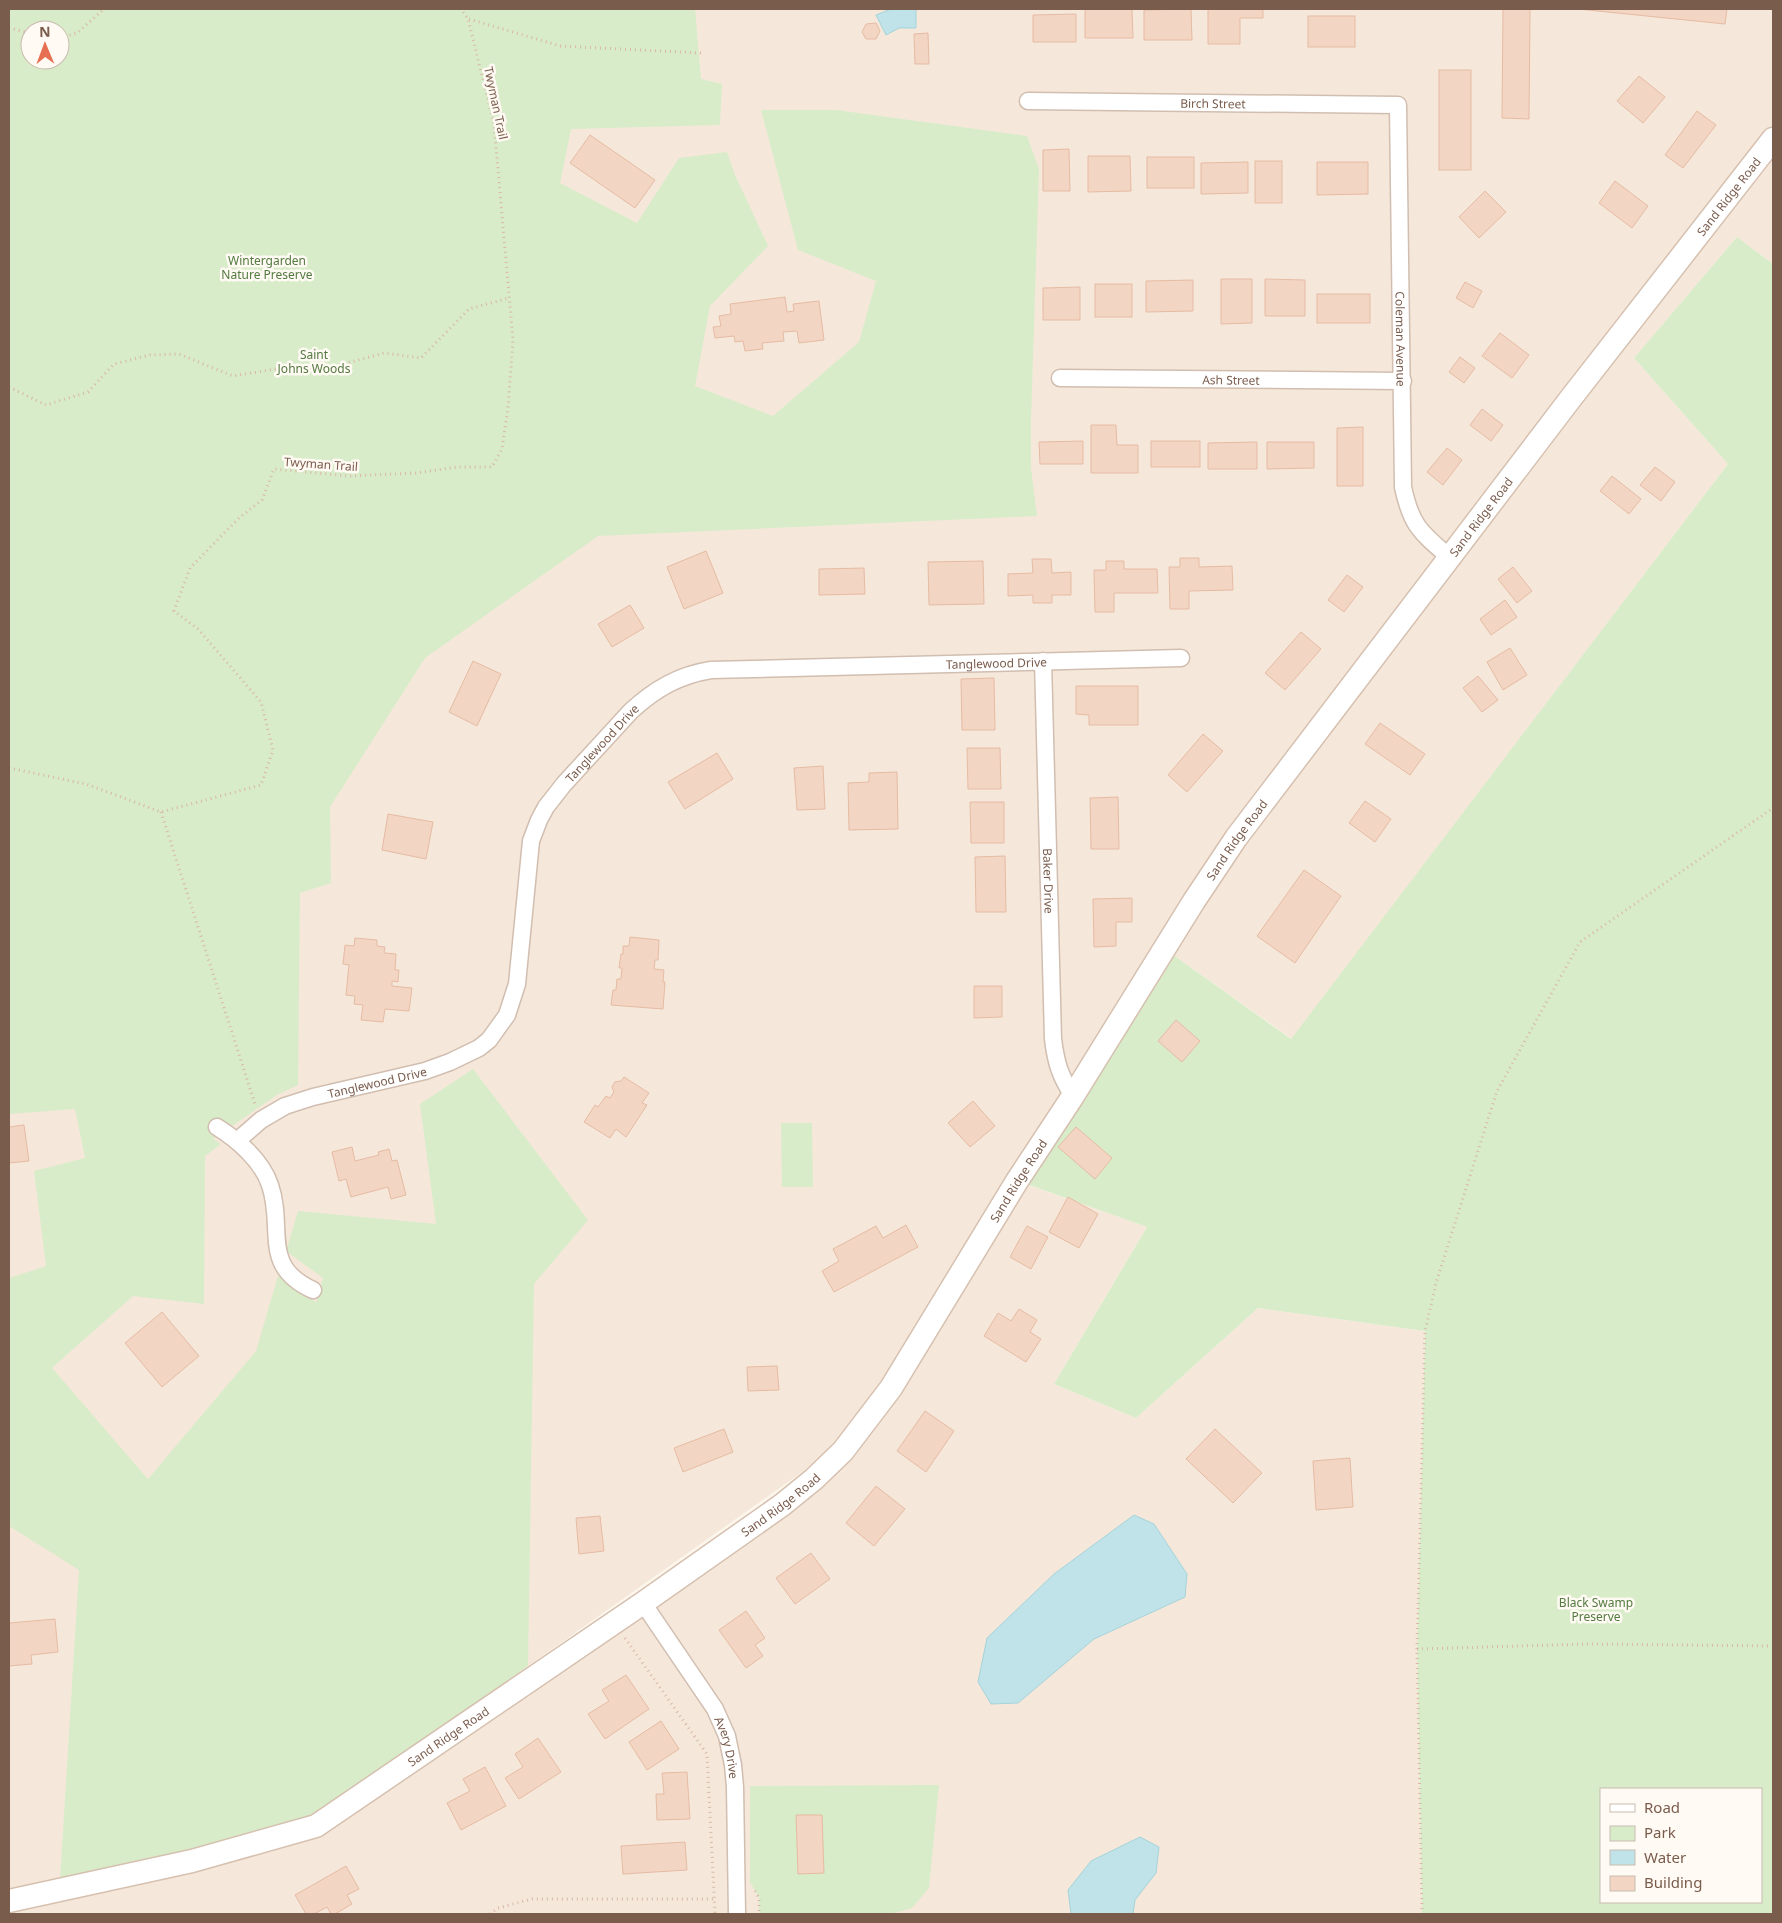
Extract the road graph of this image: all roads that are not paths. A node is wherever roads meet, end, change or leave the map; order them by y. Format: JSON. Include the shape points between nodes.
{"nodes":[{"id":1,"x":1028,"y":101,"type":"dead end"},
{"id":2,"x":1398,"y":105,"type":"joint"},
{"id":3,"x":1773,"y":139,"type":"edge"},
{"id":4,"x":1060,"y":378,"type":"dead end"},
{"id":5,"x":1403,"y":381,"type":"junction"},
{"id":6,"x":1449,"y":557,"type":"junction"},
{"id":7,"x":1181,"y":658,"type":"dead end"},
{"id":8,"x":1043,"y":661,"type":"junction"},
{"id":9,"x":1073,"y":1096,"type":"junction"},
{"id":10,"x":217,"y":1127,"type":"dead end"},
{"id":11,"x":237,"y":1141,"type":"junction"},
{"id":12,"x":313,"y":1290,"type":"dead end"},
{"id":13,"x":643,"y":1603,"type":"junction"},
{"id":14,"x":9,"y":1901,"type":"edge"},
{"id":15,"x":737,"y":1906,"type":"edge"}],
"edges":[{"from":1,"to":2,"type":"street","name":"Birch Street"},
{"from":2,"to":5,"type":"street","name":"Coleman Avenue"},
{"from":3,"to":6,"type":"street","name":"Sand Ridge Road"},
{"from":4,"to":5,"type":"street","name":"Ash Street"},
{"from":5,"to":6,"type":"street","name":"Coleman Avenue","via":[[1403,487],[1408,508],[1424,536]]},
{"from":6,"to":9,"type":"street","name":"Sand Ridge Road","via":[[1236,838]]},
{"from":7,"to":8,"type":"street","name":"Tanglewood Drive"},
{"from":8,"to":9,"type":"street","name":"Baker Drive","via":[[1053,1038],[1056,1063]]},
{"from":8,"to":11,"type":"street","name":"Tanglewood Drive","via":[[711,670],[696,672],[654,691],[631,711],[564,784],[539,820],[532,841],[517,984],[506,1015],[489,1040],[479,1048],[426,1070],[286,1106],[260,1120]]},
{"from":9,"to":13,"type":"street","name":"Sand Ridge Road","via":[[891,1388],[843,1451],[782,1505]]},
{"from":10,"to":11,"type":"street"},
{"from":11,"to":12,"type":"street","via":[[266,1174],[276,1216],[277,1250],[283,1267],[292,1278]]},
{"from":13,"to":14,"type":"street","name":"Sand Ridge Road","via":[[316,1826],[192,1861]]},
{"from":13,"to":15,"type":"street","name":"Avery Drive","via":[[716,1709],[727,1736],[735,1786]]}]}
